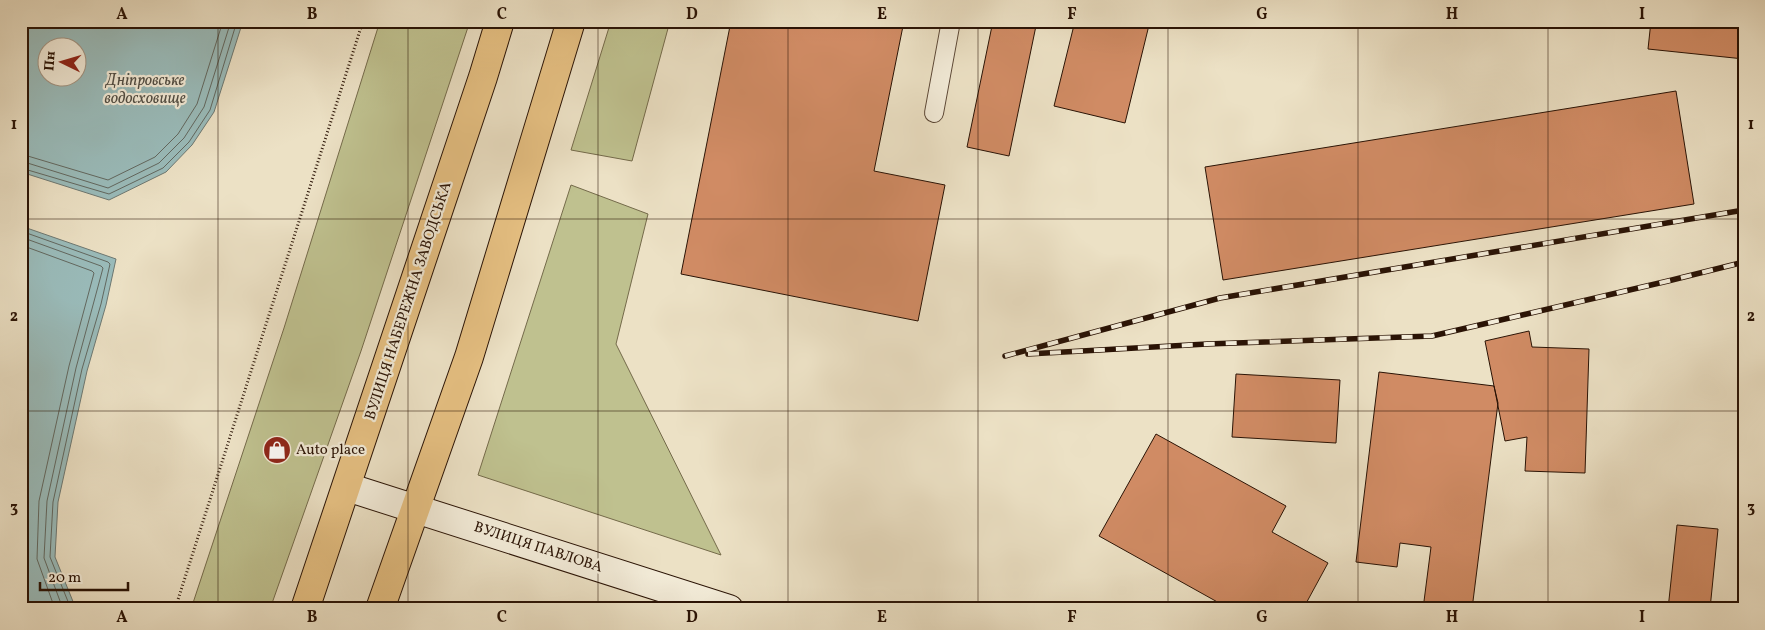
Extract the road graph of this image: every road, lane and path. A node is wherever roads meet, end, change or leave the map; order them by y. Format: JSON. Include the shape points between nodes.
{"nodes":[{"id":1,"x":363,"y":21,"type":"edge"},
{"id":2,"x":500,"y":21,"type":"edge"},
{"id":3,"x":571,"y":21,"type":"edge"},
{"id":4,"x":951,"y":21,"type":"edge"},
{"id":5,"x":934,"y":113,"type":"dead end"},
{"id":6,"x":347,"y":487,"type":"junction"},
{"id":7,"x":416,"y":510,"type":"junction"},
{"id":8,"x":175,"y":609,"type":"edge"},
{"id":9,"x":306,"y":609,"type":"edge"},
{"id":10,"x":380,"y":609,"type":"edge"},
{"id":11,"x":729,"y":609,"type":"edge"}],
"edges":[{"from":1,"to":8,"type":"path"},
{"from":2,"to":6,"type":"main road","name":"ВУЛИЦЯ НАБЕРЕЖНА ЗАВОДСЬКА"},
{"from":3,"to":7,"type":"main road","via":[[469,358]]},
{"from":4,"to":5,"type":"lane"},
{"from":6,"to":7,"type":"main road","name":"ВУЛИЦЯ ПАВЛОВА"},
{"from":6,"to":9,"type":"main road","name":"ВУЛИЦЯ НАБЕРЕЖНА ЗАВОДСЬКА"},
{"from":7,"to":10,"type":"main road"},
{"from":7,"to":11,"type":"main road","name":"ВУЛИЦЯ ПАВЛОВА"}]}
